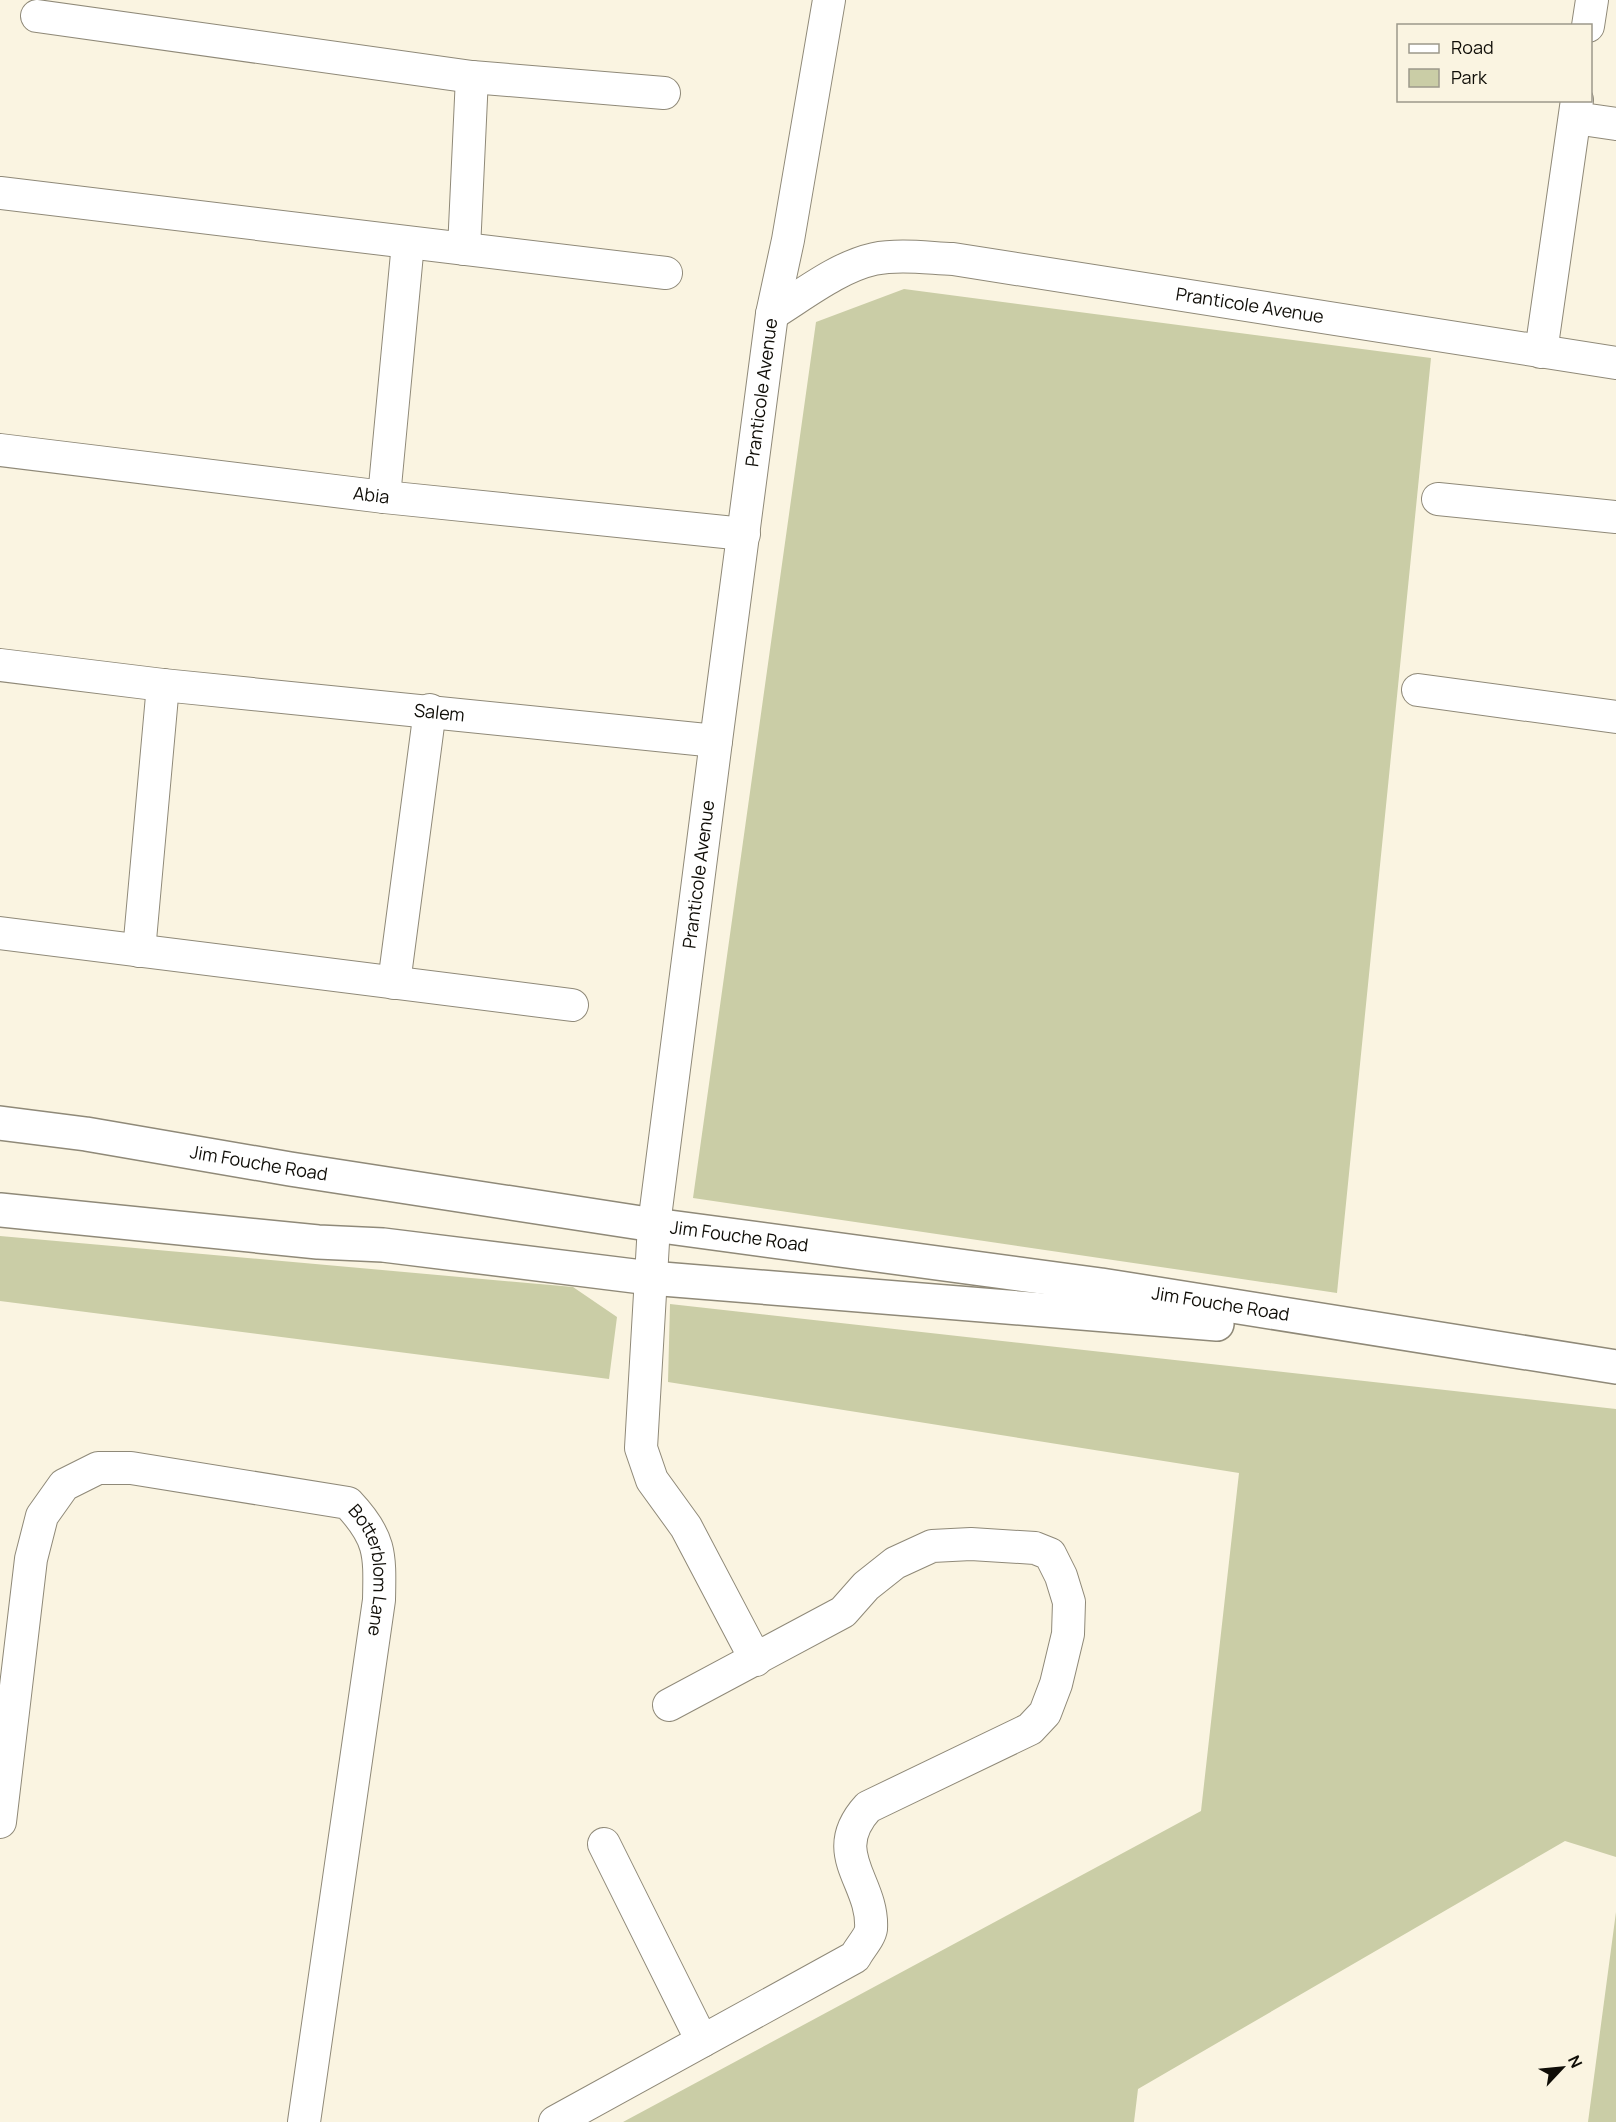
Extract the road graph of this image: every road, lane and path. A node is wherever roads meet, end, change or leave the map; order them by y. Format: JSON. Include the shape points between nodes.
{"nodes":[{"id":1,"x":829,"y":0,"type":"edge"},
{"id":2,"x":1592,"y":0,"type":"edge"},
{"id":3,"x":37,"y":16,"type":"dead end"},
{"id":4,"x":1588,"y":24,"type":"edge"},
{"id":5,"x":472,"y":77,"type":"junction"},
{"id":6,"x":664,"y":93,"type":"dead end"},
{"id":7,"x":1576,"y":109,"type":"edge"},
{"id":8,"x":1616,"y":124,"type":"edge"},
{"id":9,"x":0,"y":193,"type":"edge"},
{"id":10,"x":408,"y":243,"type":"junction"},
{"id":11,"x":464,"y":249,"type":"junction"},
{"id":12,"x":666,"y":273,"type":"dead end"},
{"id":13,"x":772,"y":314,"type":"junction"},
{"id":14,"x":1541,"y":352,"type":"junction"},
{"id":15,"x":1616,"y":363,"type":"edge"},
{"id":16,"x":0,"y":450,"type":"edge"},
{"id":17,"x":384,"y":497,"type":"junction"},
{"id":18,"x":1438,"y":499,"type":"dead end"},
{"id":19,"x":1616,"y":517,"type":"edge"},
{"id":20,"x":744,"y":534,"type":"junction"},
{"id":21,"x":0,"y":665,"type":"edge"},
{"id":22,"x":163,"y":685,"type":"junction"},
{"id":23,"x":1418,"y":690,"type":"dead end"},
{"id":24,"x":430,"y":710,"type":"junction"},
{"id":25,"x":1616,"y":717,"type":"edge"},
{"id":26,"x":716,"y":741,"type":"junction"},
{"id":27,"x":0,"y":933,"type":"edge"},
{"id":28,"x":139,"y":951,"type":"junction"},
{"id":29,"x":394,"y":983,"type":"junction"},
{"id":30,"x":572,"y":1005,"type":"dead end"},
{"id":31,"x":0,"y":1123,"type":"edge"},
{"id":32,"x":0,"y":1210,"type":"edge"},
{"id":33,"x":654,"y":1225,"type":"junction"},
{"id":34,"x":650,"y":1278,"type":"junction"},
{"id":35,"x":1481,"y":1347,"type":"junction"},
{"id":36,"x":1616,"y":1366,"type":"edge"},
{"id":37,"x":756,"y":1660,"type":"junction"},
{"id":38,"x":669,"y":1705,"type":"dead end"},
{"id":39,"x":1,"y":1814,"type":"edge"},
{"id":40,"x":604,"y":1844,"type":"dead end"},
{"id":41,"x":702,"y":2041,"type":"junction"},
{"id":42,"x":304,"y":2122,"type":"edge"},
{"id":43,"x":555,"y":2122,"type":"edge"}],
"edges":[{"from":1,"to":13,"type":"street"},
{"from":2,"to":4,"type":"street"},
{"from":3,"to":5,"type":"street"},
{"from":5,"to":6,"type":"street"},
{"from":5,"to":11,"type":"street"},
{"from":7,"to":8,"type":"street"},
{"from":7,"to":14,"type":"street"},
{"from":9,"to":10,"type":"street"},
{"from":10,"to":11,"type":"street"},
{"from":10,"to":17,"type":"street"},
{"from":11,"to":12,"type":"street"},
{"from":13,"to":14,"type":"street","name":"Pranticole Avenue","via":[[842,271],[873,260],[953,259]]},
{"from":13,"to":20,"type":"street","name":"Pranticole Avenue"},
{"from":14,"to":15,"type":"street","name":"Pranticole Avenue"},
{"from":16,"to":17,"type":"street","name":"Abia"},
{"from":17,"to":20,"type":"street","name":"Abia"},
{"from":18,"to":19,"type":"street"},
{"from":20,"to":26,"type":"street","name":"Pranticole Avenue"},
{"from":21,"to":22,"type":"street","name":"Salem"},
{"from":22,"to":24,"type":"street","name":"Salem"},
{"from":22,"to":28,"type":"street"},
{"from":23,"to":25,"type":"street"},
{"from":24,"to":26,"type":"street","name":"Salem"},
{"from":24,"to":29,"type":"street"},
{"from":26,"to":33,"type":"street","name":"Pranticole Avenue"},
{"from":27,"to":28,"type":"street"},
{"from":28,"to":29,"type":"street"},
{"from":29,"to":30,"type":"street"},
{"from":31,"to":33,"type":"street","name":"Jim Fouche Road"},
{"from":32,"to":34,"type":"street","name":"Jim Fouche Road","via":[[383,1245]]},
{"from":33,"to":34,"type":"street","name":"Pranticole Avenue"},
{"from":33,"to":35,"type":"street","name":"Jim Fouche Road","via":[[1101,1286]]},
{"from":34,"to":35,"type":"street","name":"Jim Fouche Road"},
{"from":34,"to":37,"type":"street","name":"Pranticole Avenue","via":[[641,1448],[645,1464],[686,1527]]},
{"from":35,"to":36,"type":"street","name":"Jim Fouche Road"},
{"from":37,"to":38,"type":"street"},
{"from":37,"to":41,"type":"street","via":[[843,1612],[866,1586],[895,1563],[932,1546],[1035,1548],[1050,1554],[1069,1602],[1068,1634],[1056,1684],[1045,1713],[1030,1729],[868,1807],[854,1823],[851,1845],[855,1871],[869,1905],[871,1931],[855,1957]]},
{"from":39,"to":42,"type":"street","name":"Botterblom Lane","via":[[31,1559],[42,1516],[64,1485],[98,1468],[131,1468],[348,1503],[368,1524],[380,1557],[379,1600]]},
{"from":40,"to":41,"type":"street"},
{"from":41,"to":43,"type":"street"}]}
